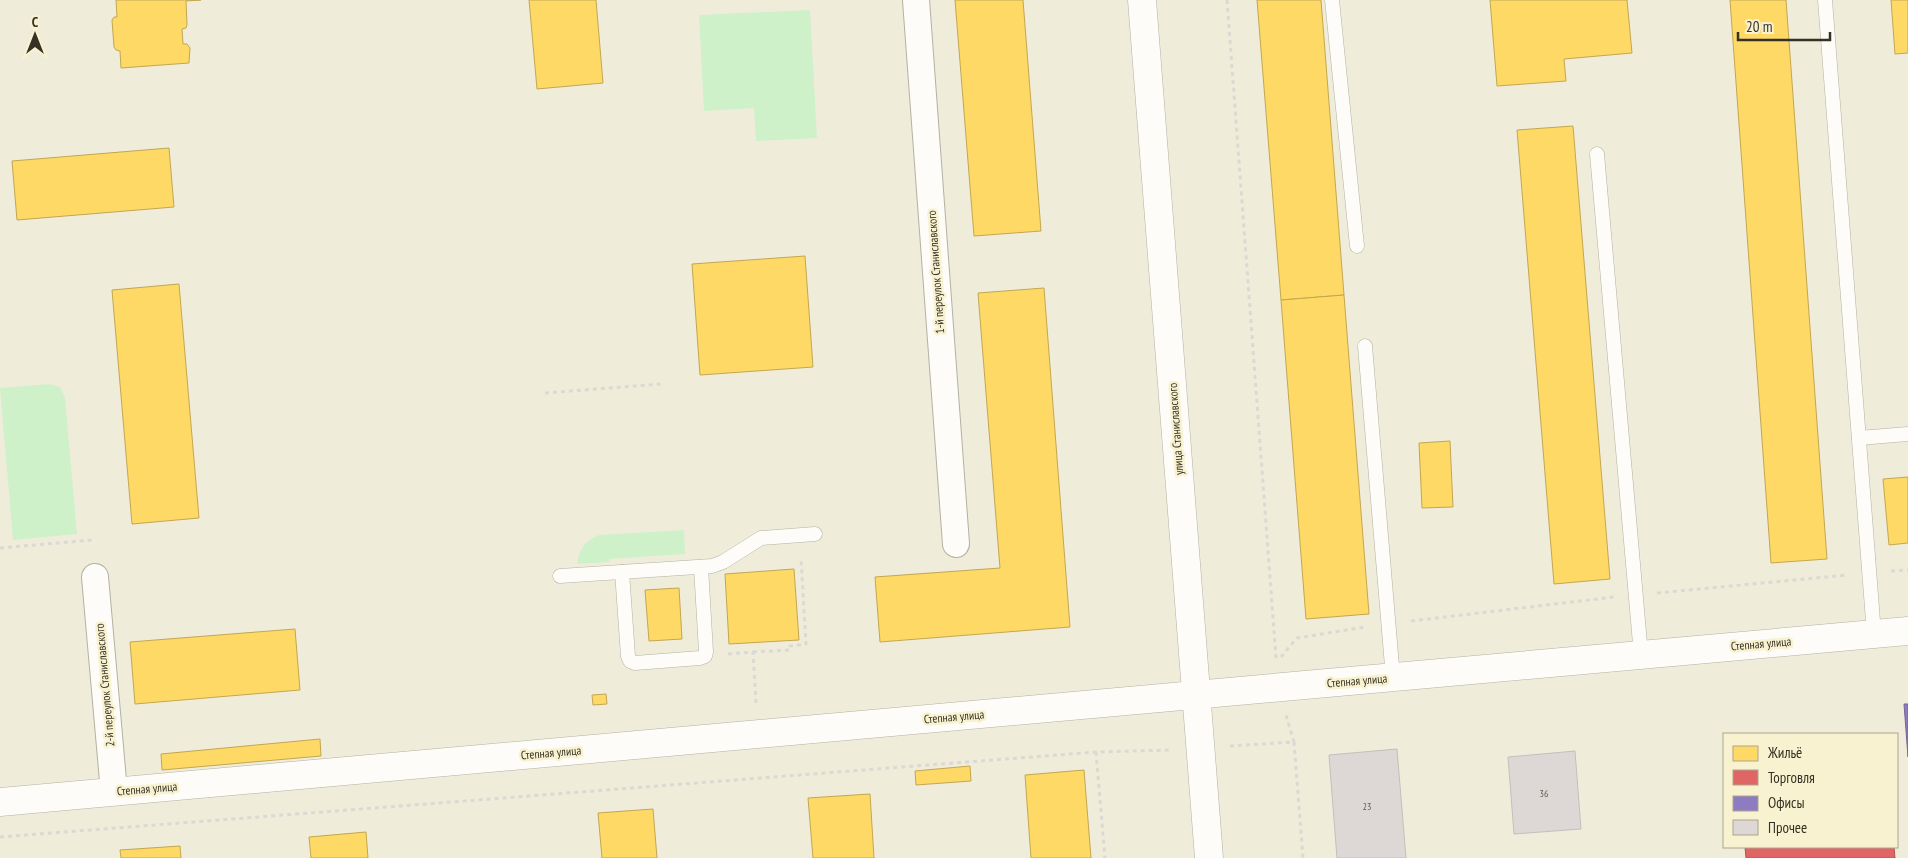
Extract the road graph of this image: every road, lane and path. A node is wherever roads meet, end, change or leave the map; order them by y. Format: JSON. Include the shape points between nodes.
{"nodes":[{"id":1,"x":916,"y":0,"type":"edge"},
{"id":2,"x":1142,"y":0,"type":"edge"},
{"id":3,"x":1227,"y":0,"type":"edge"},
{"id":4,"x":1332,"y":0,"type":"edge"},
{"id":5,"x":1825,"y":0,"type":"edge"},
{"id":6,"x":1597,"y":154,"type":"dead end"},
{"id":7,"x":1357,"y":246,"type":"dead end"},
{"id":8,"x":1365,"y":346,"type":"dead end"},
{"id":9,"x":661,"y":384,"type":"dead end"},
{"id":10,"x":545,"y":393,"type":"dead end"},
{"id":11,"x":1908,"y":434,"type":"edge"},
{"id":12,"x":1859,"y":438,"type":"junction"},
{"id":13,"x":815,"y":534,"type":"dead end"},
{"id":14,"x":799,"y":535,"type":"junction"},
{"id":15,"x":92,"y":540,"type":"dead end"},
{"id":16,"x":956,"y":544,"type":"dead end"},
{"id":17,"x":0,"y":548,"type":"edge"},
{"id":18,"x":701,"y":567,"type":"junction"},
{"id":19,"x":622,"y":572,"type":"junction"},
{"id":20,"x":1869,"y":573,"type":"junction"},
{"id":21,"x":560,"y":576,"type":"dead end"},
{"id":22,"x":95,"y":577,"type":"dead end"},
{"id":23,"x":1636,"y":595,"type":"junction"},
{"id":24,"x":1388,"y":623,"type":"junction"},
{"id":25,"x":1908,"y":631,"type":"edge"},
{"id":26,"x":1874,"y":634,"type":"junction"},
{"id":27,"x":752,"y":652,"type":"junction"},
{"id":28,"x":705,"y":655,"type":"junction"},
{"id":29,"x":1641,"y":655,"type":"junction"},
{"id":30,"x":1393,"y":678,"type":"junction"},
{"id":31,"x":1279,"y":688,"type":"junction"},
{"id":32,"x":1196,"y":696,"type":"junction"},
{"id":33,"x":756,"y":702,"type":"dead end"},
{"id":34,"x":1294,"y":742,"type":"junction"},
{"id":35,"x":1200,"y":749,"type":"junction"},
{"id":36,"x":1096,"y":752,"type":"junction"},
{"id":37,"x":114,"y":792,"type":"junction"},
{"id":38,"x":0,"y":802,"type":"edge"},
{"id":39,"x":0,"y":837,"type":"edge"},
{"id":40,"x":1105,"y":858,"type":"edge"},
{"id":41,"x":1210,"y":858,"type":"edge"},
{"id":42,"x":1303,"y":858,"type":"edge"}],
"edges":[{"from":1,"to":16,"type":"street","name":"1-й переулок Станиславского"},
{"from":2,"to":32,"type":"street","name":"улица Станиславского"},
{"from":3,"to":24,"type":"path","via":[[1276,662],[1297,638]]},
{"from":4,"to":7,"type":"lane"},
{"from":5,"to":12,"type":"lane"},
{"from":6,"to":23,"type":"lane"},
{"from":8,"to":24,"type":"lane"},
{"from":9,"to":10,"type":"path"},
{"from":11,"to":12,"type":"lane"},
{"from":12,"to":20,"type":"lane"},
{"from":13,"to":14,"type":"lane"},
{"from":14,"to":18,"type":"lane","via":[[761,538],[718,565]]},
{"from":14,"to":27,"type":"path","via":[[806,644],[790,646],[790,650]]},
{"from":15,"to":17,"type":"path"},
{"from":18,"to":19,"type":"lane"},
{"from":18,"to":28,"type":"lane"},
{"from":19,"to":21,"type":"lane"},
{"from":19,"to":28,"type":"lane","via":[[630,661],[700,658]]},
{"from":20,"to":23,"type":"path"},
{"from":20,"to":26,"type":"lane"},
{"from":22,"to":37,"type":"street","name":"2-й переулок Станиславского"},
{"from":23,"to":24,"type":"path"},
{"from":23,"to":29,"type":"lane"},
{"from":24,"to":30,"type":"lane"},
{"from":25,"to":26,"type":"street","name":"Степная улица"},
{"from":26,"to":29,"type":"street","name":"Степная улица"},
{"from":27,"to":28,"type":"path"},
{"from":27,"to":33,"type":"path"},
{"from":29,"to":30,"type":"street","name":"Степная улица"},
{"from":30,"to":31,"type":"street","name":"Степная улица"},
{"from":31,"to":32,"type":"street","name":"Степная улица"},
{"from":31,"to":34,"type":"path"},
{"from":32,"to":35,"type":"street","name":"улица Станиславского"},
{"from":32,"to":37,"type":"street","name":"Степная улица"},
{"from":34,"to":35,"type":"path"},
{"from":34,"to":42,"type":"path"},
{"from":35,"to":36,"type":"path"},
{"from":35,"to":41,"type":"street","name":"улица Станиславского"},
{"from":36,"to":39,"type":"path"},
{"from":36,"to":40,"type":"path"},
{"from":37,"to":38,"type":"street","name":"Степная улица"}]}
